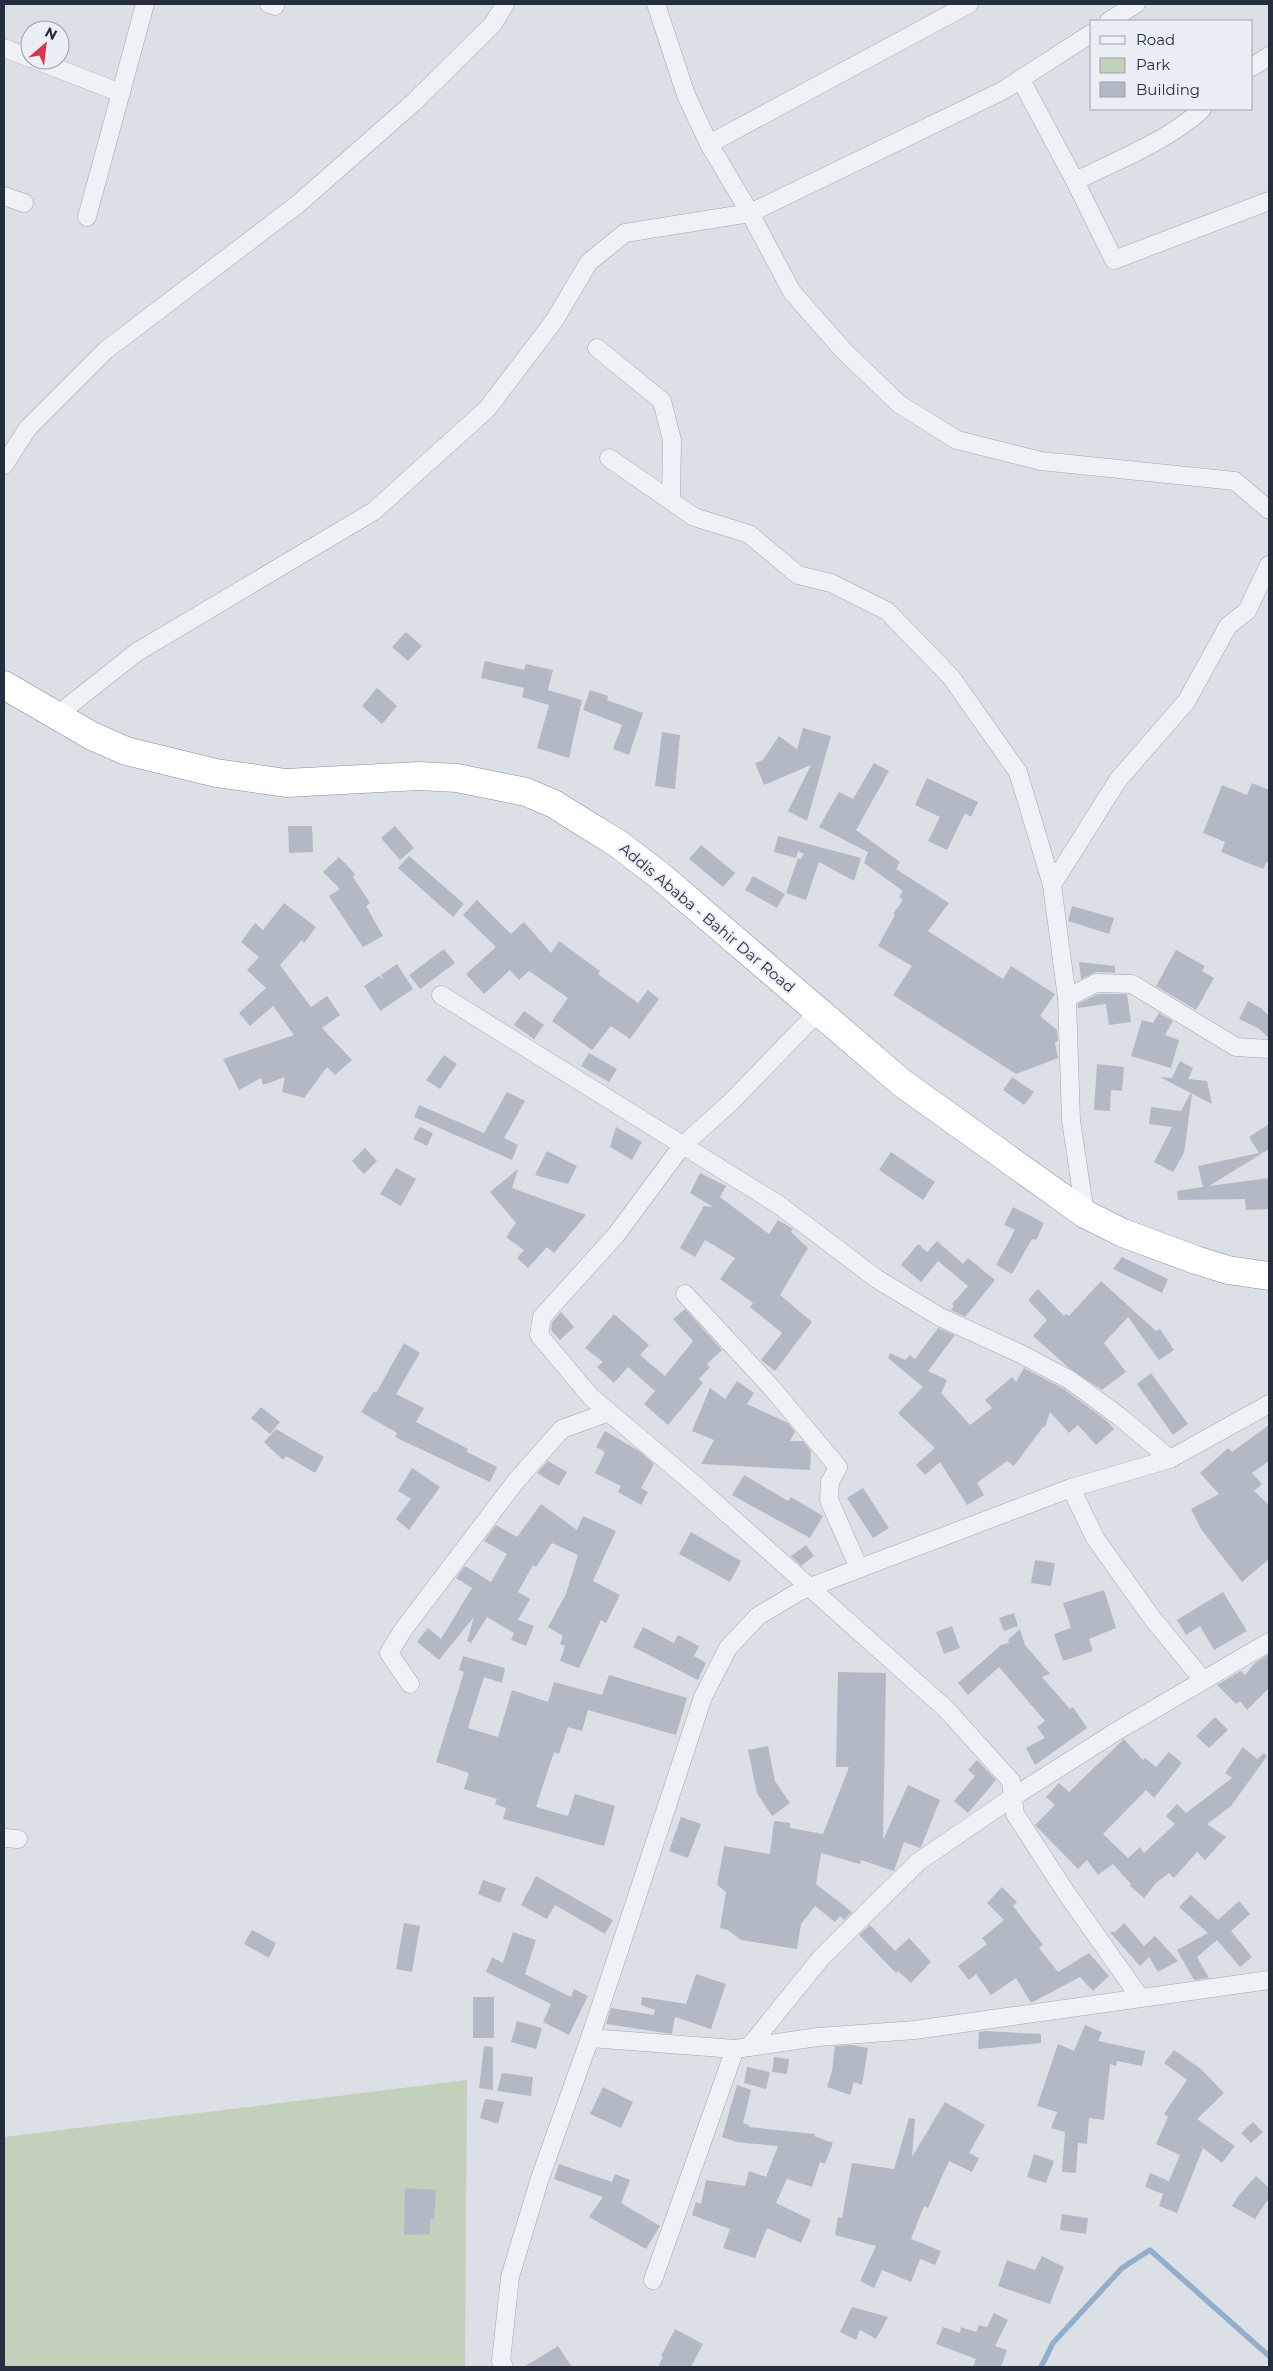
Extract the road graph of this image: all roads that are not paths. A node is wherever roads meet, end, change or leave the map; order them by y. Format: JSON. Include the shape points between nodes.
{"nodes":[{"id":1,"x":145,"y":4,"type":"edge"},
{"id":2,"x":505,"y":4,"type":"edge"},
{"id":3,"x":656,"y":4,"type":"edge"},
{"id":4,"x":968,"y":4,"type":"edge"},
{"id":5,"x":1136,"y":4,"type":"edge"},
{"id":6,"x":1114,"y":13,"type":"edge"},
{"id":7,"x":1090,"y":34,"type":"edge"},
{"id":8,"x":4,"y":48,"type":"edge"},
{"id":9,"x":20,"y":54,"type":"edge"},
{"id":10,"x":1269,"y":56,"type":"edge"},
{"id":11,"x":1253,"y":67,"type":"edge"},
{"id":12,"x":62,"y":70,"type":"edge"},
{"id":13,"x":1021,"y":80,"type":"junction"},
{"id":14,"x":121,"y":93,"type":"junction"},
{"id":15,"x":1201,"y":110,"type":"edge"},
{"id":16,"x":709,"y":144,"type":"junction"},
{"id":17,"x":1075,"y":180,"type":"junction"},
{"id":18,"x":4,"y":196,"type":"edge"},
{"id":19,"x":1269,"y":201,"type":"edge"},
{"id":20,"x":24,"y":203,"type":"dead end"},
{"id":21,"x":750,"y":213,"type":"junction"},
{"id":22,"x":87,"y":217,"type":"dead end"},
{"id":23,"x":597,"y":348,"type":"dead end"},
{"id":24,"x":609,"y":458,"type":"dead end"},
{"id":25,"x":4,"y":465,"type":"edge"},
{"id":26,"x":671,"y":501,"type":"junction"},
{"id":27,"x":1269,"y":510,"type":"edge"},
{"id":28,"x":1269,"y":565,"type":"edge"},
{"id":29,"x":4,"y":685,"type":"edge"},
{"id":30,"x":56,"y":716,"type":"junction"},
{"id":31,"x":1052,"y":885,"type":"junction"},
{"id":32,"x":441,"y":995,"type":"dead end"},
{"id":33,"x":1067,"y":998,"type":"junction"},
{"id":34,"x":819,"y":1011,"type":"junction"},
{"id":35,"x":1269,"y":1050,"type":"edge"},
{"id":36,"x":682,"y":1146,"type":"junction"},
{"id":37,"x":1085,"y":1214,"type":"junction"},
{"id":38,"x":1269,"y":1276,"type":"edge"},
{"id":39,"x":685,"y":1294,"type":"dead end"},
{"id":40,"x":1269,"y":1404,"type":"edge"},
{"id":41,"x":609,"y":1412,"type":"junction"},
{"id":42,"x":1170,"y":1459,"type":"junction"},
{"id":43,"x":1071,"y":1488,"type":"junction"},
{"id":44,"x":859,"y":1568,"type":"junction"},
{"id":45,"x":810,"y":1587,"type":"junction"},
{"id":46,"x":1269,"y":1642,"type":"edge"},
{"id":47,"x":1203,"y":1680,"type":"junction"},
{"id":48,"x":410,"y":1684,"type":"dead end"},
{"id":49,"x":1013,"y":1797,"type":"junction"},
{"id":50,"x":1269,"y":1980,"type":"edge"},
{"id":51,"x":1139,"y":1996,"type":"junction"},
{"id":52,"x":590,"y":2038,"type":"junction"},
{"id":53,"x":742,"y":2048,"type":"junction"},
{"id":54,"x":653,"y":2280,"type":"dead end"},
{"id":55,"x":504,"y":2367,"type":"edge"}],
"edges":[{"from":1,"to":14,"type":"street"},
{"from":2,"to":25,"type":"street","via":[[493,24],[413,103],[298,204],[106,350],[28,428]]},
{"from":3,"to":16,"type":"street","via":[[686,95]]},
{"from":4,"to":16,"type":"street"},
{"from":5,"to":6,"type":"street"},
{"from":7,"to":13,"type":"street"},
{"from":8,"to":9,"type":"street"},
{"from":10,"to":11,"type":"street"},
{"from":12,"to":14,"type":"street"},
{"from":13,"to":17,"type":"street"},
{"from":13,"to":21,"type":"street"},
{"from":14,"to":22,"type":"street"},
{"from":15,"to":17,"type":"street","via":[[1132,154]]},
{"from":16,"to":21,"type":"street"},
{"from":17,"to":19,"type":"street","via":[[1114,260]]},
{"from":18,"to":20,"type":"street"},
{"from":21,"to":27,"type":"street","via":[[792,292],[843,350],[899,404],[957,440],[1041,461],[1235,481]]},
{"from":21,"to":30,"type":"street","via":[[625,234],[589,262],[554,321],[487,409],[374,511],[137,652]]},
{"from":23,"to":26,"type":"street","via":[[662,401],[672,440]]},
{"from":24,"to":26,"type":"street"},
{"from":26,"to":31,"type":"street","via":[[694,517],[749,534],[798,575],[831,583],[887,611],[951,677],[1018,772]]},
{"from":28,"to":31,"type":"street","via":[[1247,611],[1228,626],[1186,702],[1118,780]]},
{"from":29,"to":30,"type":"highway","name":"Addis Ababa - Bahir Dar Road"},
{"from":30,"to":34,"type":"highway","name":"Addis Ababa - Bahir Dar Road","via":[[126,751],[216,773],[286,783],[419,776],[457,778],[526,792],[554,804],[638,859]]},
{"from":31,"to":33,"type":"street"},
{"from":32,"to":36,"type":"street"},
{"from":33,"to":35,"type":"street","via":[[1096,983],[1132,984],[1236,1047]]},
{"from":33,"to":37,"type":"street","via":[[1070,1120]]},
{"from":34,"to":36,"type":"street","via":[[731,1102]]},
{"from":34,"to":37,"type":"highway","name":"Addis Ababa - Bahir Dar Road","via":[[902,1083]]},
{"from":36,"to":41,"type":"street","via":[[616,1235],[542,1317],[539,1335],[591,1397]]},
{"from":36,"to":42,"type":"street","via":[[779,1205],[877,1279],[940,1317],[1070,1380]]},
{"from":37,"to":38,"type":"highway","name":"Addis Ababa - Bahir Dar Road","via":[[1131,1236],[1196,1260],[1228,1270]]},
{"from":39,"to":44,"type":"street","via":[[771,1387],[838,1467],[830,1482],[829,1500]]},
{"from":40,"to":42,"type":"street"},
{"from":41,"to":45,"type":"street"},
{"from":41,"to":48,"type":"street","via":[[562,1429],[516,1481],[403,1630],[389,1653]]},
{"from":42,"to":43,"type":"street"},
{"from":43,"to":44,"type":"street"},
{"from":43,"to":47,"type":"street","via":[[1095,1538],[1152,1618]]},
{"from":44,"to":45,"type":"street"},
{"from":45,"to":49,"type":"street","via":[[946,1709],[1011,1782]]},
{"from":45,"to":52,"type":"street","via":[[758,1616],[728,1648],[703,1697]]},
{"from":46,"to":47,"type":"street"},
{"from":47,"to":49,"type":"street"},
{"from":49,"to":51,"type":"street","via":[[1015,1814]]},
{"from":49,"to":53,"type":"street","via":[[918,1862],[821,1958]]},
{"from":50,"to":51,"type":"street"},
{"from":51,"to":53,"type":"street","via":[[915,2030],[818,2037]]},
{"from":52,"to":53,"type":"street"},
{"from":52,"to":55,"type":"street","via":[[540,2178],[510,2277],[501,2361]]},
{"from":53,"to":54,"type":"street"}]}
